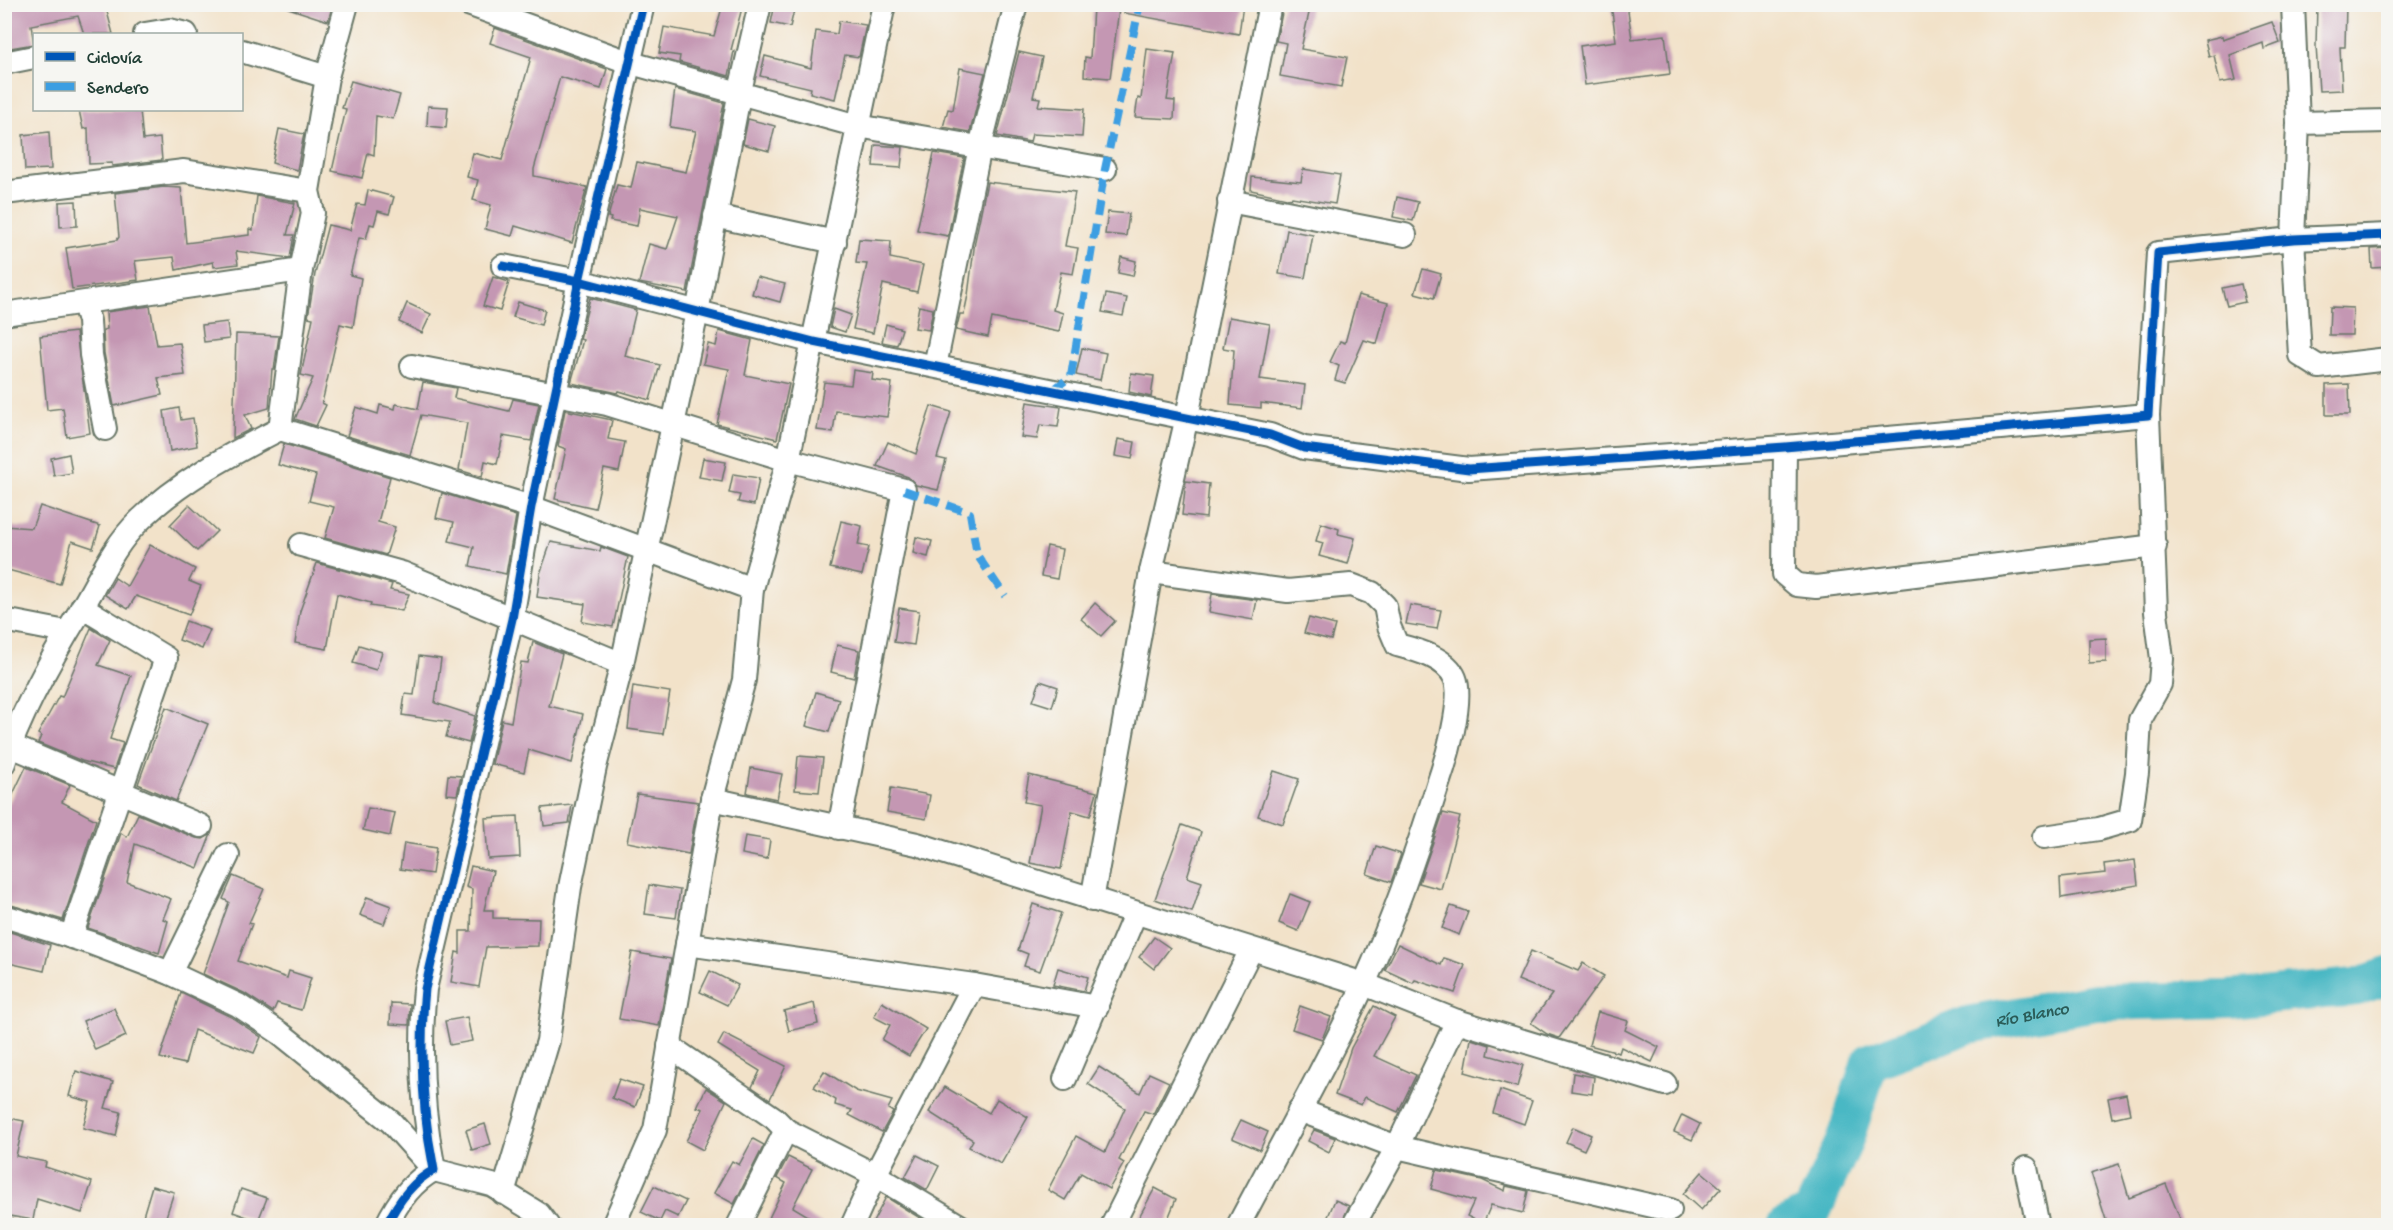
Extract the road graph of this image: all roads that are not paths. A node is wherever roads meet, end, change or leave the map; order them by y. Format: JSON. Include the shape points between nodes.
{"nodes":[{"id":1,"x":347,"y":4,"type":"edge"},
{"id":2,"x":468,"y":4,"type":"edge"},
{"id":3,"x":643,"y":4,"type":"edge"},
{"id":4,"x":760,"y":4,"type":"edge"},
{"id":5,"x":1016,"y":4,"type":"edge"},
{"id":6,"x":1270,"y":4,"type":"edge"},
{"id":7,"x":2293,"y":4,"type":"edge"},
{"id":8,"x":878,"y":6,"type":"edge"},
{"id":9,"x":151,"y":33,"type":"edge"},
{"id":10,"x":182,"y":33,"type":"edge"},
{"id":11,"x":243,"y":51,"type":"edge"},
{"id":12,"x":33,"y":57,"type":"edge"},
{"id":13,"x":4,"y":63,"type":"edge"},
{"id":14,"x":631,"y":63,"type":"junction"},
{"id":15,"x":327,"y":77,"type":"junction"},
{"id":16,"x":740,"y":91,"type":"junction"},
{"id":17,"x":2388,"y":121,"type":"edge"},
{"id":18,"x":2298,"y":123,"type":"junction"},
{"id":19,"x":858,"y":126,"type":"junction"},
{"id":20,"x":980,"y":147,"type":"junction"},
{"id":21,"x":1105,"y":169,"type":"dead end"},
{"id":22,"x":308,"y":191,"type":"junction"},
{"id":23,"x":4,"y":193,"type":"edge"},
{"id":24,"x":1229,"y":201,"type":"junction"},
{"id":25,"x":715,"y":216,"type":"junction"},
{"id":26,"x":1405,"y":235,"type":"dead end"},
{"id":27,"x":2388,"y":235,"type":"edge"},
{"id":28,"x":2293,"y":239,"type":"junction"},
{"id":29,"x":835,"y":242,"type":"junction"},
{"id":30,"x":503,"y":266,"type":"dead end"},
{"id":31,"x":301,"y":270,"type":"junction"},
{"id":32,"x":579,"y":281,"type":"junction"},
{"id":33,"x":84,"y":304,"type":"junction"},
{"id":34,"x":697,"y":312,"type":"junction"},
{"id":35,"x":4,"y":314,"type":"edge"},
{"id":36,"x":814,"y":342,"type":"junction"},
{"id":37,"x":2388,"y":359,"type":"edge"},
{"id":38,"x":412,"y":366,"type":"dead end"},
{"id":39,"x":935,"y":366,"type":"junction"},
{"id":40,"x":557,"y":392,"type":"junction"},
{"id":41,"x":2148,"y":415,"type":"junction"},
{"id":42,"x":1186,"y":417,"type":"junction"},
{"id":43,"x":672,"y":424,"type":"junction"},
{"id":44,"x":105,"y":429,"type":"dead end"},
{"id":45,"x":280,"y":429,"type":"junction"},
{"id":46,"x":1785,"y":447,"type":"junction"},
{"id":47,"x":788,"y":460,"type":"junction"},
{"id":48,"x":531,"y":507,"type":"junction"},
{"id":49,"x":301,"y":545,"type":"dead end"},
{"id":50,"x":2155,"y":546,"type":"junction"},
{"id":51,"x":646,"y":549,"type":"junction"},
{"id":52,"x":1151,"y":572,"type":"junction"},
{"id":53,"x":752,"y":589,"type":"junction"},
{"id":54,"x":82,"y":607,"type":"junction"},
{"id":55,"x":512,"y":619,"type":"junction"},
{"id":56,"x":4,"y":620,"type":"edge"},
{"id":57,"x":66,"y":632,"type":"junction"},
{"id":58,"x":621,"y":664,"type":"junction"},
{"id":59,"x":7,"y":750,"type":"edge"},
{"id":60,"x":120,"y":790,"type":"junction"},
{"id":61,"x":712,"y":799,"type":"junction"},
{"id":62,"x":201,"y":826,"type":"dead end"},
{"id":63,"x":839,"y":828,"type":"junction"},
{"id":64,"x":2044,"y":837,"type":"dead end"},
{"id":65,"x":228,"y":855,"type":"dead end"},
{"id":66,"x":1092,"y":900,"type":"junction"},
{"id":67,"x":1135,"y":914,"type":"junction"},
{"id":68,"x":4,"y":916,"type":"edge"},
{"id":69,"x":71,"y":937,"type":"junction"},
{"id":70,"x":687,"y":944,"type":"junction"},
{"id":71,"x":1251,"y":951,"type":"junction"},
{"id":72,"x":170,"y":973,"type":"junction"},
{"id":73,"x":1364,"y":984,"type":"junction"},
{"id":74,"x":974,"y":985,"type":"junction"},
{"id":75,"x":1096,"y":1007,"type":"junction"},
{"id":76,"x":1457,"y":1021,"type":"junction"},
{"id":77,"x":669,"y":1046,"type":"junction"},
{"id":78,"x":1065,"y":1079,"type":"dead end"},
{"id":79,"x":1665,"y":1084,"type":"dead end"},
{"id":80,"x":1299,"y":1110,"type":"junction"},
{"id":81,"x":786,"y":1130,"type":"junction"},
{"id":82,"x":1397,"y":1148,"type":"junction"},
{"id":83,"x":2026,"y":1167,"type":"dead end"},
{"id":84,"x":434,"y":1170,"type":"junction"},
{"id":85,"x":875,"y":1174,"type":"junction"},
{"id":86,"x":503,"y":1193,"type":"junction"},
{"id":87,"x":1670,"y":1210,"type":"dead end"},
{"id":88,"x":386,"y":1226,"type":"edge"},
{"id":89,"x":548,"y":1226,"type":"edge"},
{"id":90,"x":613,"y":1226,"type":"edge"},
{"id":91,"x":738,"y":1226,"type":"edge"},
{"id":92,"x":852,"y":1226,"type":"edge"},
{"id":93,"x":960,"y":1226,"type":"edge"},
{"id":94,"x":1112,"y":1226,"type":"edge"},
{"id":95,"x":1238,"y":1226,"type":"edge"},
{"id":96,"x":1353,"y":1226,"type":"edge"},
{"id":97,"x":2038,"y":1226,"type":"edge"}],
"edges":[{"from":1,"to":15,"type":"street"},
{"from":2,"to":14,"type":"street"},
{"from":3,"to":14,"type":"street"},
{"from":4,"to":16,"type":"street"},
{"from":5,"to":20,"type":"street"},
{"from":6,"to":24,"type":"street"},
{"from":7,"to":18,"type":"street"},
{"from":8,"to":19,"type":"street"},
{"from":9,"to":10,"type":"street"},
{"from":11,"to":15,"type":"street"},
{"from":12,"to":13,"type":"street"},
{"from":14,"to":16,"type":"street"},
{"from":14,"to":32,"type":"street"},
{"from":15,"to":22,"type":"street"},
{"from":16,"to":19,"type":"street"},
{"from":16,"to":25,"type":"street"},
{"from":17,"to":18,"type":"street"},
{"from":18,"to":28,"type":"street"},
{"from":19,"to":20,"type":"street"},
{"from":19,"to":29,"type":"street"},
{"from":20,"to":21,"type":"street"},
{"from":20,"to":39,"type":"street"},
{"from":22,"to":23,"type":"street","via":[[184,171]]},
{"from":22,"to":31,"type":"street","via":[[313,213]]},
{"from":24,"to":26,"type":"street"},
{"from":24,"to":42,"type":"street"},
{"from":25,"to":29,"type":"street"},
{"from":25,"to":34,"type":"street"},
{"from":27,"to":28,"type":"street"},
{"from":28,"to":37,"type":"street","via":[[2300,355],[2319,367]]},
{"from":28,"to":41,"type":"street","via":[[2158,253]]},
{"from":29,"to":36,"type":"street"},
{"from":30,"to":32,"type":"street"},
{"from":31,"to":33,"type":"street"},
{"from":31,"to":45,"type":"street"},
{"from":32,"to":34,"type":"street"},
{"from":32,"to":40,"type":"street"},
{"from":33,"to":35,"type":"street"},
{"from":33,"to":44,"type":"street"},
{"from":34,"to":36,"type":"street"},
{"from":34,"to":43,"type":"street"},
{"from":36,"to":39,"type":"street"},
{"from":36,"to":47,"type":"street"},
{"from":38,"to":40,"type":"street"},
{"from":39,"to":42,"type":"street"},
{"from":40,"to":43,"type":"street"},
{"from":40,"to":48,"type":"street"},
{"from":41,"to":46,"type":"street"},
{"from":41,"to":50,"type":"street"},
{"from":42,"to":46,"type":"street","via":[[1270,435],[1304,448],[1469,469]]},
{"from":42,"to":52,"type":"street"},
{"from":43,"to":47,"type":"street"},
{"from":43,"to":51,"type":"street"},
{"from":45,"to":48,"type":"street"},
{"from":45,"to":54,"type":"street","via":[[206,471],[149,512],[109,557]]},
{"from":46,"to":50,"type":"street","via":[[1785,574],[1797,585],[1816,587]]},
{"from":47,"to":53,"type":"street"},
{"from":47,"to":63,"type":"street","via":[[904,490]]},
{"from":48,"to":51,"type":"street"},
{"from":48,"to":55,"type":"street"},
{"from":49,"to":55,"type":"street","via":[[402,573]]},
{"from":50,"to":64,"type":"street","via":[[2160,684],[2140,720],[2130,820]]},
{"from":51,"to":53,"type":"street"},
{"from":51,"to":58,"type":"street"},
{"from":52,"to":66,"type":"street"},
{"from":52,"to":73,"type":"street","via":[[1288,591],[1351,585],[1372,593],[1385,606],[1397,645],[1440,662],[1455,678],[1451,745],[1417,854]]},
{"from":53,"to":61,"type":"street","via":[[744,680]]},
{"from":54,"to":57,"type":"street"},
{"from":54,"to":60,"type":"street","via":[[166,658]]},
{"from":55,"to":58,"type":"street"},
{"from":55,"to":84,"type":"street","via":[[425,989],[420,1037]]},
{"from":56,"to":57,"type":"street"},
{"from":57,"to":59,"type":"street"},
{"from":58,"to":86,"type":"street","via":[[570,887],[548,1041]]},
{"from":59,"to":60,"type":"street"},
{"from":60,"to":62,"type":"street"},
{"from":60,"to":69,"type":"street"},
{"from":61,"to":63,"type":"street"},
{"from":61,"to":70,"type":"street"},
{"from":63,"to":66,"type":"street","via":[[917,844]]},
{"from":65,"to":72,"type":"street"},
{"from":66,"to":67,"type":"street"},
{"from":67,"to":71,"type":"street"},
{"from":67,"to":75,"type":"street"},
{"from":68,"to":69,"type":"street"},
{"from":69,"to":72,"type":"street"},
{"from":70,"to":74,"type":"street"},
{"from":70,"to":77,"type":"street"},
{"from":71,"to":73,"type":"street"},
{"from":71,"to":94,"type":"street"},
{"from":72,"to":84,"type":"street","via":[[238,1005],[280,1033],[391,1122]]},
{"from":73,"to":76,"type":"street"},
{"from":73,"to":80,"type":"street"},
{"from":74,"to":75,"type":"street"},
{"from":74,"to":85,"type":"street"},
{"from":75,"to":78,"type":"street"},
{"from":76,"to":79,"type":"street"},
{"from":76,"to":82,"type":"street"},
{"from":77,"to":81,"type":"street"},
{"from":77,"to":90,"type":"street","via":[[655,1130]]},
{"from":80,"to":82,"type":"street"},
{"from":80,"to":95,"type":"street"},
{"from":81,"to":85,"type":"street"},
{"from":81,"to":91,"type":"street"},
{"from":82,"to":87,"type":"street"},
{"from":82,"to":96,"type":"street"},
{"from":83,"to":97,"type":"street"},
{"from":84,"to":86,"type":"street","via":[[492,1185]]},
{"from":84,"to":88,"type":"street","via":[[420,1178],[394,1207]]},
{"from":85,"to":92,"type":"street"},
{"from":85,"to":93,"type":"street"},
{"from":86,"to":89,"type":"street","via":[[539,1214]]}]}
